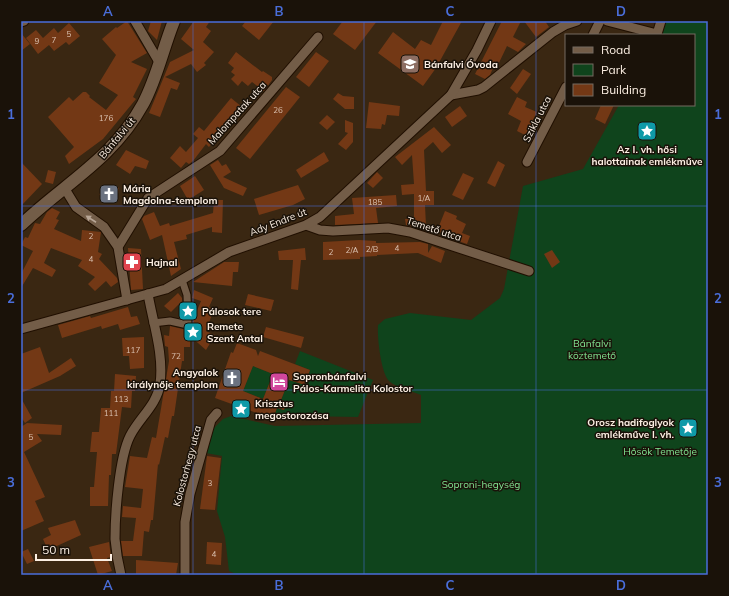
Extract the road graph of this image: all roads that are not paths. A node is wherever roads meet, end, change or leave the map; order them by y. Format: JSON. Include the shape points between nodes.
{"nodes":[{"id":1,"x":24,"y":21,"type":"edge"},
{"id":2,"x":135,"y":21,"type":"edge"},
{"id":3,"x":174,"y":21,"type":"edge"},
{"id":4,"x":491,"y":21,"type":"edge"},
{"id":5,"x":577,"y":21,"type":"edge"},
{"id":6,"x":600,"y":21,"type":"edge"},
{"id":7,"x":608,"y":21,"type":"edge"},
{"id":8,"x":661,"y":21,"type":"edge"},
{"id":9,"x":21,"y":22,"type":"edge"},
{"id":10,"x":594,"y":34,"type":"edge"},
{"id":11,"x":318,"y":37,"type":"dead end"},
{"id":12,"x":159,"y":62,"type":"junction"},
{"id":13,"x":565,"y":89,"type":"edge"},
{"id":14,"x":451,"y":96,"type":"junction"},
{"id":15,"x":527,"y":162,"type":"dead end"},
{"id":16,"x":66,"y":189,"type":"junction"},
{"id":17,"x":21,"y":225,"type":"edge"},
{"id":18,"x":306,"y":225,"type":"junction"},
{"id":19,"x":118,"y":247,"type":"junction"},
{"id":20,"x":529,"y":271,"type":"dead end"},
{"id":21,"x":182,"y":280,"type":"junction"},
{"id":22,"x":148,"y":294,"type":"junction"},
{"id":23,"x":126,"y":300,"type":"junction"},
{"id":24,"x":152,"y":324,"type":"junction"},
{"id":25,"x":21,"y":329,"type":"edge"},
{"id":26,"x":217,"y":413,"type":"dead end"},
{"id":27,"x":121,"y":575,"type":"edge"},
{"id":28,"x":185,"y":575,"type":"edge"}],
"edges":[{"from":1,"to":9,"type":"street"},
{"from":2,"to":12,"type":"street"},
{"from":3,"to":12,"type":"street","name":"Bánfalvi út"},
{"from":4,"to":14,"type":"street","name":"Ady Endre út"},
{"from":5,"to":14,"type":"street","via":[[552,32],[484,87]]},
{"from":6,"to":10,"type":"street"},
{"from":7,"to":8,"type":"street","via":[[657,34]]},
{"from":11,"to":19,"type":"street","name":"Malompatak utca","via":[[220,151],[148,198]]},
{"from":12,"to":16,"type":"street","name":"Bánfalvi út","via":[[143,103],[129,125],[98,160]]},
{"from":13,"to":15,"type":"street","name":"Szikla utca"},
{"from":14,"to":18,"type":"street","name":"Ady Endre út","via":[[340,200]]},
{"from":16,"to":17,"type":"street","name":"Bánfalvi út"},
{"from":19,"to":16,"type":"street","one_way":true,"via":[[104,227],[76,207]]},
{"from":18,"to":20,"type":"street","name":"Temető utca","via":[[333,231],[388,228],[410,232]]},
{"from":18,"to":21,"type":"street","name":"Ady Endre út","via":[[229,252]]},
{"from":19,"to":23,"type":"street"},
{"from":21,"to":22,"type":"street","name":"Ady Endre út","via":[[166,289]]},
{"from":21,"to":24,"type":"street","via":[[187,295],[188,326],[170,321]]},
{"from":22,"to":23,"type":"street","name":"Ady Endre út"},
{"from":22,"to":24,"type":"street"},
{"from":23,"to":25,"type":"street","name":"Ady Endre út"},
{"from":24,"to":27,"type":"street","via":[[160,358],[160,386],[155,401],[130,437],[124,454],[116,534]]},
{"from":26,"to":28,"type":"street","name":"Kolostorhegy utca","via":[[211,420],[190,494],[185,522]]}]}
